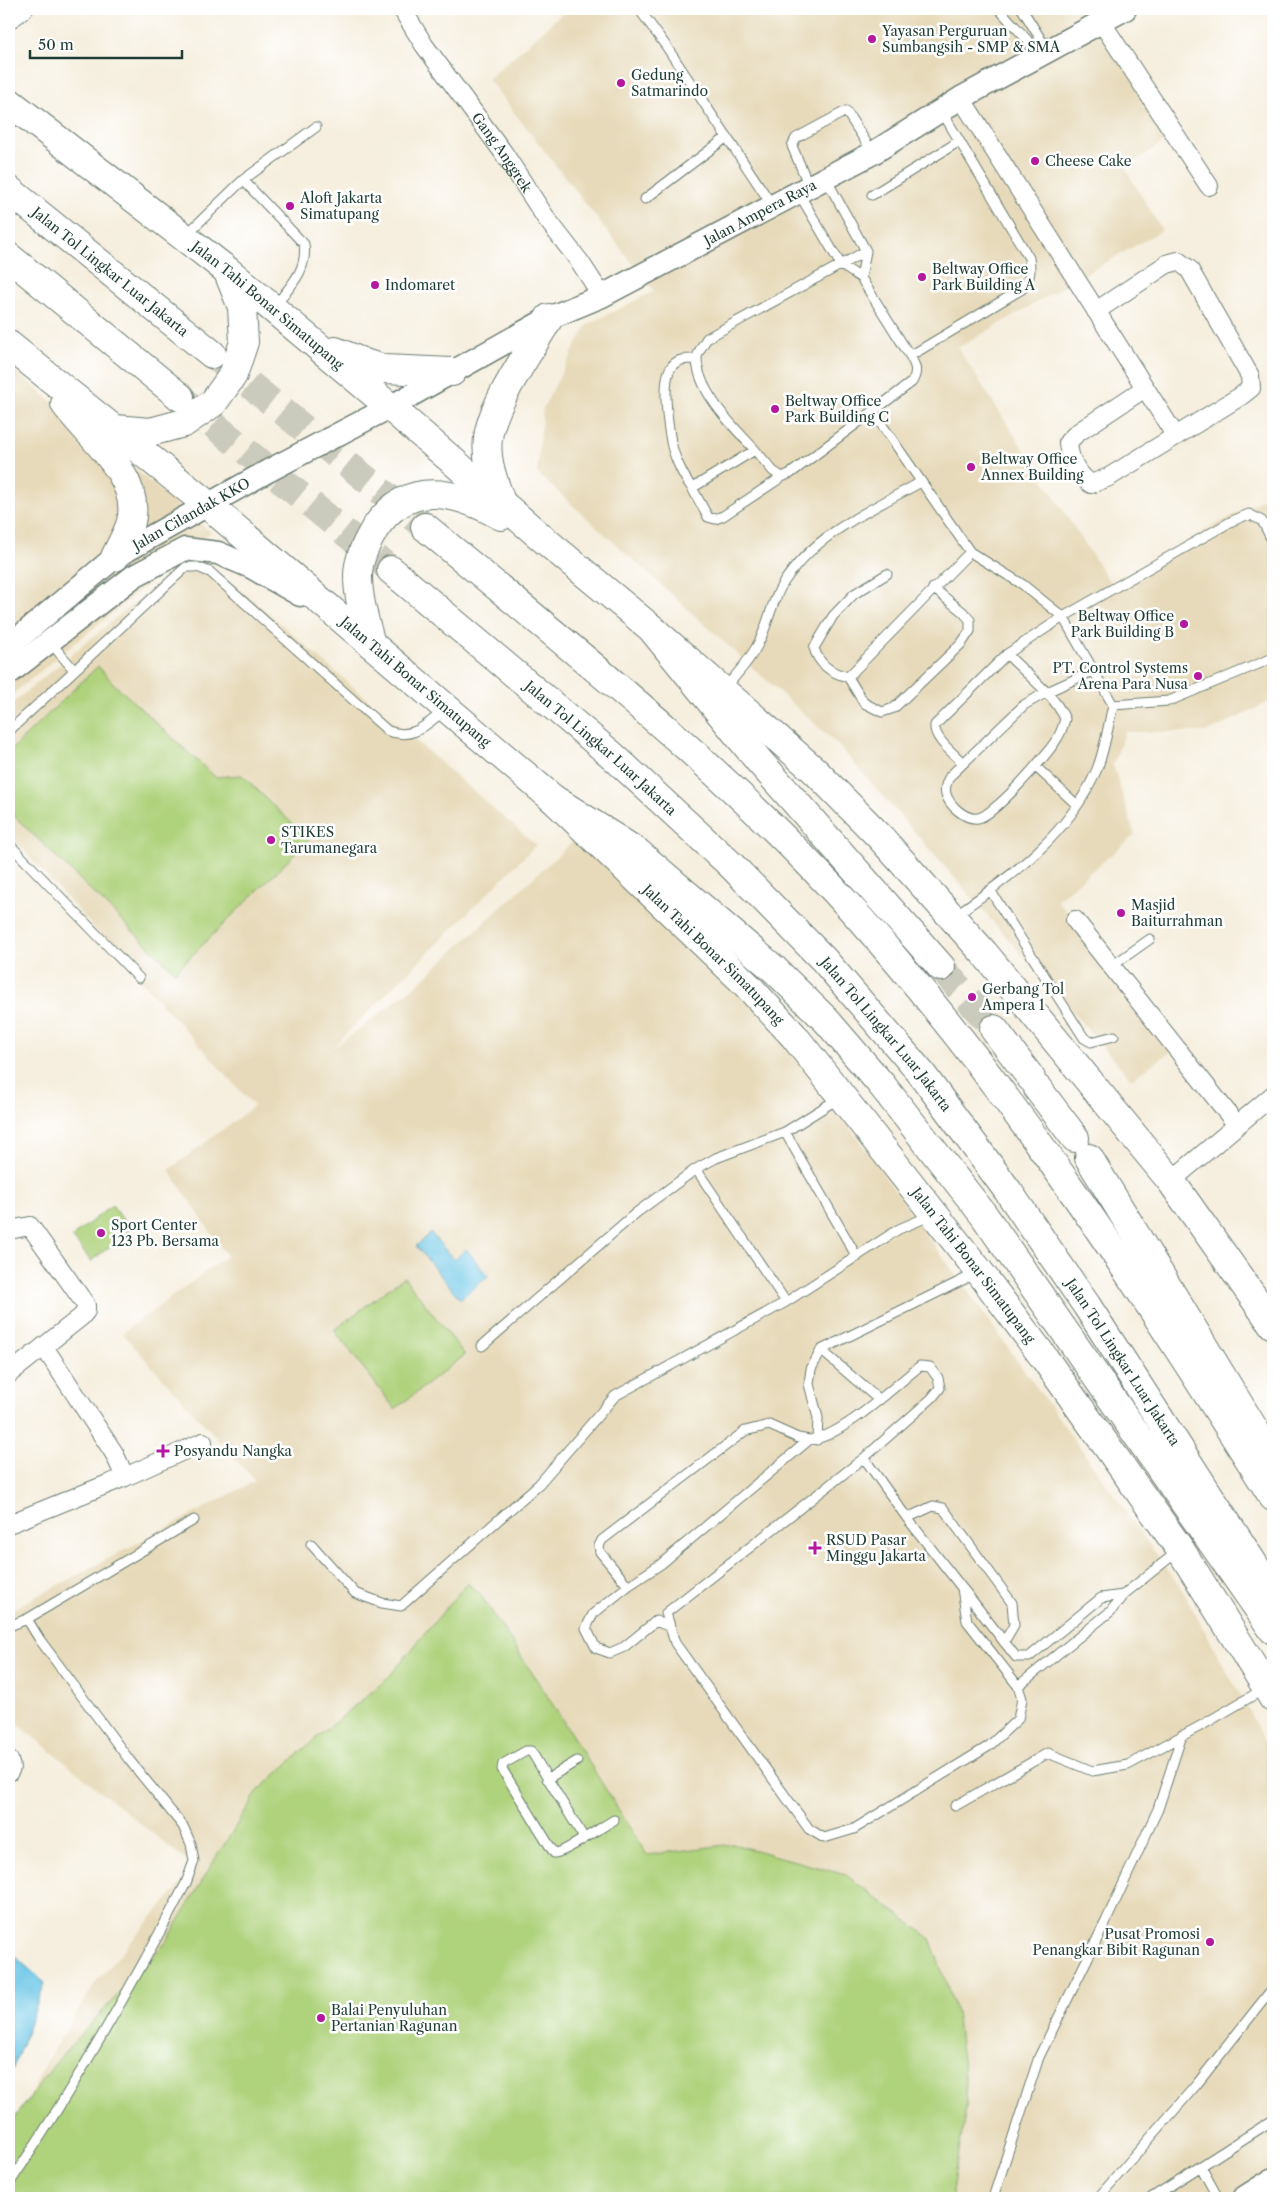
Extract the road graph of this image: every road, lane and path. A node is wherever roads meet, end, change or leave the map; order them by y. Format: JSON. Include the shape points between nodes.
{"nodes":[{"id":1,"x":24,"y":9,"type":"edge"},
{"id":2,"x":402,"y":9,"type":"edge"},
{"id":3,"x":639,"y":9,"type":"edge"},
{"id":4,"x":999,"y":9,"type":"edge"},
{"id":5,"x":1022,"y":9,"type":"edge"},
{"id":6,"x":1125,"y":9,"type":"edge"},
{"id":7,"x":9,"y":20,"type":"edge"},
{"id":8,"x":1102,"y":23,"type":"junction"},
{"id":9,"x":1045,"y":53,"type":"junction"},
{"id":10,"x":961,"y":98,"type":"junction"},
{"id":11,"x":9,"y":102,"type":"edge"},
{"id":12,"x":941,"y":110,"type":"junction"},
{"id":13,"x":316,"y":127,"type":"dead end"},
{"id":14,"x":727,"y":137,"type":"junction"},
{"id":15,"x":958,"y":142,"type":"junction"},
{"id":16,"x":873,"y":153,"type":"junction"},
{"id":17,"x":243,"y":180,"type":"junction"},
{"id":18,"x":811,"y":185,"type":"junction"},
{"id":19,"x":1209,"y":186,"type":"dead end"},
{"id":20,"x":9,"y":190,"type":"edge"},
{"id":21,"x":872,"y":195,"type":"dead end"},
{"id":22,"x":645,"y":199,"type":"dead end"},
{"id":23,"x":772,"y":205,"type":"junction"},
{"id":24,"x":184,"y":237,"type":"junction"},
{"id":25,"x":866,"y":251,"type":"junction"},
{"id":26,"x":9,"y":257,"type":"edge"},
{"id":27,"x":841,"y":265,"type":"junction"},
{"id":28,"x":228,"y":271,"type":"junction"},
{"id":29,"x":860,"y":278,"type":"junction"},
{"id":30,"x":602,"y":296,"type":"junction"},
{"id":31,"x":272,"y":309,"type":"junction"},
{"id":32,"x":1096,"y":311,"type":"junction"},
{"id":33,"x":549,"y":318,"type":"junction"},
{"id":34,"x":309,"y":339,"type":"junction"},
{"id":35,"x":9,"y":345,"type":"edge"},
{"id":36,"x":212,"y":354,"type":"tunnel mouth"},
{"id":37,"x":910,"y":356,"type":"junction"},
{"id":38,"x":697,"y":359,"type":"junction"},
{"id":39,"x":452,"y":372,"type":"junction"},
{"id":40,"x":43,"y":373,"type":"junction"},
{"id":41,"x":1146,"y":388,"type":"junction"},
{"id":42,"x":180,"y":397,"type":"tunnel mouth"},
{"id":43,"x":390,"y":406,"type":"junction"},
{"id":44,"x":873,"y":412,"type":"junction"},
{"id":45,"x":115,"y":429,"type":"junction"},
{"id":46,"x":1175,"y":435,"type":"junction"},
{"id":47,"x":755,"y":450,"type":"junction"},
{"id":48,"x":782,"y":476,"type":"junction"},
{"id":49,"x":921,"y":482,"type":"junction"},
{"id":50,"x":692,"y":488,"type":"junction"},
{"id":51,"x":501,"y":503,"type":"junction"},
{"id":52,"x":208,"y":505,"type":"junction"},
{"id":53,"x":425,"y":527,"type":"tunnel mouth"},
{"id":54,"x":542,"y":538,"type":"junction"},
{"id":55,"x":1273,"y":542,"type":"edge"},
{"id":56,"x":970,"y":552,"type":"junction"},
{"id":57,"x":115,"y":557,"type":"junction"},
{"id":58,"x":391,"y":570,"type":"tunnel mouth"},
{"id":59,"x":887,"y":574,"type":"dead end"},
{"id":60,"x":933,"y":588,"type":"junction"},
{"id":61,"x":1063,"y":617,"type":"junction"},
{"id":62,"x":345,"y":622,"type":"junction"},
{"id":63,"x":651,"y":628,"type":"junction"},
{"id":64,"x":50,"y":642,"type":"junction"},
{"id":65,"x":371,"y":644,"type":"junction"},
{"id":66,"x":9,"y":646,"type":"edge"},
{"id":67,"x":1007,"y":654,"type":"junction"},
{"id":68,"x":1273,"y":658,"type":"edge"},
{"id":69,"x":74,"y":670,"type":"junction"},
{"id":70,"x":1093,"y":671,"type":"junction"},
{"id":71,"x":9,"y":673,"type":"edge"},
{"id":72,"x":848,"y":677,"type":"junction"},
{"id":73,"x":731,"y":682,"type":"junction"},
{"id":74,"x":1046,"y":692,"type":"junction"},
{"id":75,"x":1113,"y":706,"type":"junction"},
{"id":76,"x":447,"y":709,"type":"junction"},
{"id":77,"x":9,"y":730,"type":"edge"},
{"id":78,"x":962,"y":762,"type":"junction"},
{"id":79,"x":1036,"y":767,"type":"junction"},
{"id":80,"x":552,"y":798,"type":"junction"},
{"id":81,"x":1077,"y":805,"type":"junction"},
{"id":82,"x":9,"y":844,"type":"edge"},
{"id":83,"x":990,"y":890,"type":"junction"},
{"id":84,"x":952,"y":917,"type":"junction"},
{"id":85,"x":1075,"y":920,"type":"dead end"},
{"id":86,"x":1150,"y":939,"type":"dead end"},
{"id":87,"x":1112,"y":966,"type":"junction"},
{"id":88,"x":941,"y":967,"type":"tunnel mouth"},
{"id":89,"x":139,"y":978,"type":"dead end"},
{"id":90,"x":994,"y":1029,"type":"tunnel mouth"},
{"id":91,"x":1114,"y":1036,"type":"dead end"},
{"id":92,"x":1273,"y":1095,"type":"edge"},
{"id":93,"x":842,"y":1097,"type":"junction"},
{"id":94,"x":1237,"y":1125,"type":"junction"},
{"id":95,"x":785,"y":1132,"type":"junction"},
{"id":96,"x":696,"y":1169,"type":"junction"},
{"id":97,"x":1171,"y":1181,"type":"junction"},
{"id":98,"x":934,"y":1214,"type":"junction"},
{"id":99,"x":9,"y":1230,"type":"edge"},
{"id":100,"x":856,"y":1257,"type":"junction"},
{"id":101,"x":979,"y":1272,"type":"junction"},
{"id":102,"x":786,"y":1302,"type":"junction"},
{"id":103,"x":1273,"y":1325,"type":"edge"},
{"id":104,"x":482,"y":1346,"type":"dead end"},
{"id":105,"x":44,"y":1347,"type":"junction"},
{"id":106,"x":821,"y":1350,"type":"junction"},
{"id":107,"x":9,"y":1374,"type":"edge"},
{"id":108,"x":878,"y":1399,"type":"junction"},
{"id":109,"x":813,"y":1440,"type":"junction"},
{"id":110,"x":203,"y":1442,"type":"dead end"},
{"id":111,"x":864,"y":1458,"type":"junction"},
{"id":112,"x":1273,"y":1460,"type":"edge"},
{"id":113,"x":125,"y":1477,"type":"junction"},
{"id":114,"x":1273,"y":1497,"type":"edge"},
{"id":115,"x":907,"y":1518,"type":"junction"},
{"id":116,"x":194,"y":1520,"type":"dead end"},
{"id":117,"x":9,"y":1524,"type":"edge"},
{"id":118,"x":310,"y":1544,"type":"dead end"},
{"id":119,"x":1180,"y":1549,"type":"junction"},
{"id":120,"x":628,"y":1586,"type":"junction"},
{"id":121,"x":962,"y":1588,"type":"junction"},
{"id":122,"x":1273,"y":1594,"type":"edge"},
{"id":123,"x":1123,"y":1595,"type":"junction"},
{"id":124,"x":27,"y":1619,"type":"junction"},
{"id":125,"x":9,"y":1626,"type":"edge"},
{"id":126,"x":670,"y":1627,"type":"junction"},
{"id":127,"x":1273,"y":1630,"type":"edge"},
{"id":128,"x":1004,"y":1642,"type":"junction"},
{"id":129,"x":1018,"y":1686,"type":"junction"},
{"id":130,"x":1270,"y":1693,"type":"edge"},
{"id":131,"x":1182,"y":1735,"type":"junction"},
{"id":132,"x":9,"y":1760,"type":"edge"},
{"id":133,"x":577,"y":1761,"type":"dead end"},
{"id":134,"x":9,"y":1772,"type":"edge"},
{"id":135,"x":547,"y":1778,"type":"junction"},
{"id":136,"x":954,"y":1806,"type":"dead end"},
{"id":137,"x":614,"y":1820,"type":"dead end"},
{"id":138,"x":584,"y":1838,"type":"junction"},
{"id":139,"x":1273,"y":1988,"type":"edge"},
{"id":140,"x":1273,"y":2120,"type":"edge"},
{"id":141,"x":1201,"y":2166,"type":"junction"},
{"id":142,"x":1273,"y":2181,"type":"edge"},
{"id":143,"x":9,"y":2184,"type":"edge"},
{"id":144,"x":993,"y":2198,"type":"edge"},
{"id":145,"x":1098,"y":2198,"type":"edge"},
{"id":146,"x":1151,"y":2198,"type":"edge"},
{"id":147,"x":1218,"y":2198,"type":"edge"},
{"id":148,"x":1246,"y":2198,"type":"edge"}],
"edges":[{"from":1,"to":7,"type":"street"},
{"from":2,"to":30,"type":"street","name":"Gang Anggrek","via":[[424,45],[503,152]]},
{"from":3,"to":14,"type":"lane"},
{"from":4,"to":9,"type":"lane"},
{"from":5,"to":9,"type":"lane"},
{"from":6,"to":8,"type":"street","name":"Jalan Ampera Raya"},
{"from":8,"to":9,"type":"street","name":"Jalan Ampera Raya"},
{"from":8,"to":19,"type":"street"},
{"from":9,"to":10,"type":"street","name":"Jalan Ampera Raya"},
{"from":10,"to":12,"type":"street","name":"Jalan Ampera Raya"},
{"from":10,"to":32,"type":"street"},
{"from":11,"to":24,"type":"highway","name":"Jalan Tahi Bonar Simatupang"},
{"from":12,"to":15,"type":"lane"},
{"from":12,"to":16,"type":"street","name":"Jalan Ampera Raya"},
{"from":13,"to":17,"type":"lane"},
{"from":14,"to":22,"type":"lane"},
{"from":14,"to":23,"type":"lane"},
{"from":15,"to":21,"type":"lane"},
{"from":15,"to":37,"type":"lane","via":[[1029,258],[1030,280],[1022,289]]},
{"from":16,"to":18,"type":"street","name":"Jalan Ampera Raya"},
{"from":16,"to":18,"type":"lane","via":[[846,111],[796,138],[792,146]]},
{"from":17,"to":24,"type":"lane"},
{"from":17,"to":31,"type":"lane","via":[[304,244],[306,258],[298,275]]},
{"from":18,"to":23,"type":"street","name":"Jalan Ampera Raya"},
{"from":18,"to":25,"type":"lane"},
{"from":18,"to":27,"type":"lane"},
{"from":20,"to":36,"type":"highway","name":"Jalan Tol Lingkar Luar Jakarta"},
{"from":23,"to":30,"type":"street","name":"Jalan Ampera Raya"},
{"from":24,"to":28,"type":"highway","name":"Jalan Tahi Bonar Simatupang"},
{"from":25,"to":27,"type":"lane"},
{"from":25,"to":29,"type":"lane"},
{"from":26,"to":42,"type":"highway"},
{"from":27,"to":29,"type":"lane"},
{"from":27,"to":38,"type":"lane","via":[[707,338]]},
{"from":28,"to":31,"type":"highway","name":"Jalan Tahi Bonar Simatupang"},
{"from":28,"to":45,"type":"highway","via":[[242,307],[244,342],[233,376],[213,403],[184,423],[150,432]]},
{"from":29,"to":37,"type":"lane"},
{"from":30,"to":33,"type":"street","name":"Jalan Ampera Raya"},
{"from":31,"to":34,"type":"highway","name":"Jalan Tahi Bonar Simatupang"},
{"from":32,"to":41,"type":"street"},
{"from":32,"to":46,"type":"street","via":[[1167,264],[1178,261],[1189,269],[1250,376],[1251,388]]},
{"from":33,"to":39,"type":"street","name":"Jalan Ampera Raya"},
{"from":33,"to":51,"type":"highway","via":[[507,389],[488,438],[489,465]]},
{"from":34,"to":39,"type":"highway","via":[[384,369]]},
{"from":34,"to":43,"type":"highway","name":"Jalan Tahi Bonar Simatupang"},
{"from":35,"to":40,"type":"highway","name":"Jalan Tahi Bonar Simatupang"},
{"from":37,"to":44,"type":"lane","via":[[916,375],[912,382]]},
{"from":38,"to":47,"type":"lane","via":[[701,380],[724,416]]},
{"from":38,"to":50,"type":"lane","via":[[682,359],[672,365],[666,392],[671,444]]},
{"from":39,"to":43,"type":"street","name":"Jalan Ampera Raya"},
{"from":40,"to":45,"type":"highway","name":"Jalan Tahi Bonar Simatupang"},
{"from":40,"to":57,"type":"highway","via":[[127,482],[132,504],[131,521]]},
{"from":41,"to":46,"type":"street"},
{"from":41,"to":46,"type":"street","via":[[1068,442],[1069,455],[1081,476],[1091,484],[1109,477]]},
{"from":43,"to":51,"type":"highway","name":"Jalan Tahi Bonar Simatupang"},
{"from":43,"to":52,"type":"street","name":"Jalan Cilandak KKO"},
{"from":44,"to":48,"type":"lane","via":[[791,473]]},
{"from":44,"to":49,"type":"lane"},
{"from":45,"to":52,"type":"highway","name":"Jalan Tahi Bonar Simatupang"},
{"from":47,"to":48,"type":"lane","via":[[773,471]]},
{"from":47,"to":50,"type":"lane"},
{"from":48,"to":50,"type":"lane","via":[[715,519],[708,516]]},
{"from":49,"to":56,"type":"lane"},
{"from":49,"to":73,"type":"lane","via":[[841,527],[798,562],[773,602],[759,644]]},
{"from":51,"to":54,"type":"highway","name":"Jalan Tahi Bonar Simatupang"},
{"from":52,"to":57,"type":"street","name":"Jalan Cilandak KKO"},
{"from":52,"to":62,"type":"highway","name":"Jalan Tahi Bonar Simatupang"},
{"from":53,"to":114,"type":"highway","via":[[647,712],[760,816],[857,915],[954,1029],[1051,1158]]},
{"from":54,"to":63,"type":"highway","name":"Jalan Tahi Bonar Simatupang"},
{"from":54,"to":65,"type":"highway","via":[[476,502],[451,494],[407,500],[382,519],[364,547],[358,576]]},
{"from":55,"to":61,"type":"lane","via":[[1262,521],[1249,514]]},
{"from":56,"to":60,"type":"lane"},
{"from":56,"to":61,"type":"lane","via":[[1022,584]]},
{"from":57,"to":66,"type":"street","name":"Jalan Cilandak KKO"},
{"from":58,"to":122,"type":"highway","name":"Jalan Tol Lingkar Luar Jakarta","via":[[613,756],[731,865],[824,960],[921,1073],[1008,1191],[1087,1306]]},
{"from":59,"to":72,"type":"lane","via":[[854,594],[833,616],[814,648],[817,660],[834,674]]},
{"from":60,"to":72,"type":"lane"},
{"from":60,"to":72,"type":"lane","via":[[970,620],[970,631],[961,644],[894,708],[882,712],[864,703]]},
{"from":61,"to":67,"type":"lane"},
{"from":61,"to":70,"type":"lane"},
{"from":62,"to":64,"type":"street","name":"Jalan Cilandak KKO","via":[[252,567],[218,553],[185,549],[134,576]]},
{"from":62,"to":65,"type":"highway","name":"Jalan Tahi Bonar Simatupang"},
{"from":63,"to":73,"type":"highway","name":"Jalan Tahi Bonar Simatupang"},
{"from":63,"to":88,"type":"highway","via":[[759,761]]},
{"from":64,"to":69,"type":"lane"},
{"from":64,"to":71,"type":"street","name":"Jalan Cilandak KKO"},
{"from":65,"to":76,"type":"highway","name":"Jalan Tahi Bonar Simatupang"},
{"from":67,"to":74,"type":"lane"},
{"from":67,"to":78,"type":"lane","via":[[935,725],[938,736]]},
{"from":68,"to":75,"type":"lane","via":[[1169,702]]},
{"from":69,"to":76,"type":"lane","via":[[186,567],[197,567],[210,572],[388,731],[400,735],[415,732]]},
{"from":69,"to":77,"type":"lane"},
{"from":70,"to":74,"type":"lane"},
{"from":70,"to":75,"type":"lane"},
{"from":73,"to":84,"type":"highway","name":"Jalan Tahi Bonar Simatupang"},
{"from":74,"to":78,"type":"lane","via":[[1024,705]]},
{"from":74,"to":79,"type":"lane","via":[[1064,719],[1058,739]]},
{"from":75,"to":81,"type":"lane","via":[[1097,768]]},
{"from":76,"to":80,"type":"highway","name":"Jalan Tahi Bonar Simatupang"},
{"from":78,"to":79,"type":"lane","via":[[945,784],[946,794],[966,816],[977,818],[989,814]]},
{"from":79,"to":81,"type":"lane"},
{"from":80,"to":93,"type":"highway","name":"Jalan Tahi Bonar Simatupang","via":[[746,984],[794,1036]]},
{"from":80,"to":127,"type":"highway","via":[[637,852],[774,969],[826,1020],[983,1214]]},
{"from":81,"to":83,"type":"lane","via":[[1071,817],[1042,848]]},
{"from":82,"to":89,"type":"lane"},
{"from":83,"to":84,"type":"lane"},
{"from":83,"to":91,"type":"lane","via":[[1084,1038],[1091,1042]]},
{"from":84,"to":97,"type":"highway","name":"Jalan Tahi Bonar Simatupang"},
{"from":85,"to":87,"type":"street"},
{"from":86,"to":87,"type":"lane"},
{"from":87,"to":94,"type":"street"},
{"from":90,"to":112,"type":"highway","via":[[1082,1148]]},
{"from":92,"to":94,"type":"street"},
{"from":93,"to":95,"type":"lane"},
{"from":93,"to":98,"type":"highway","name":"Jalan Tahi Bonar Simatupang"},
{"from":94,"to":97,"type":"street"},
{"from":95,"to":96,"type":"lane"},
{"from":95,"to":100,"type":"lane"},
{"from":96,"to":102,"type":"lane"},
{"from":96,"to":104,"type":"lane","via":[[636,1213]]},
{"from":97,"to":103,"type":"highway","name":"Jalan Tahi Bonar Simatupang"},
{"from":98,"to":100,"type":"lane","via":[[899,1229]]},
{"from":98,"to":101,"type":"highway","name":"Jalan Tahi Bonar Simatupang"},
{"from":99,"to":105,"type":"street","via":[[30,1226],[86,1305],[86,1311]]},
{"from":100,"to":102,"type":"lane"},
{"from":101,"to":106,"type":"lane"},
{"from":101,"to":119,"type":"highway","name":"Jalan Tahi Bonar Simatupang"},
{"from":102,"to":118,"type":"lane","via":[[615,1396],[539,1484],[401,1606],[355,1593]]},
{"from":105,"to":107,"type":"street"},
{"from":105,"to":113,"type":"street","via":[[114,1453]]},
{"from":106,"to":108,"type":"lane"},
{"from":106,"to":109,"type":"lane","via":[[811,1369],[809,1384],[818,1418]]},
{"from":108,"to":109,"type":"lane","via":[[854,1420]]},
{"from":108,"to":111,"type":"lane","via":[[920,1366],[930,1367],[938,1378],[940,1388],[932,1398]]},
{"from":109,"to":120,"type":"lane","via":[[661,1564]]},
{"from":109,"to":120,"type":"lane","via":[[798,1438],[769,1425],[745,1431],[602,1540],[600,1552]]},
{"from":110,"to":113,"type":"street"},
{"from":111,"to":115,"type":"lane"},
{"from":111,"to":126,"type":"lane","via":[[666,1613]]},
{"from":113,"to":117,"type":"street"},
{"from":115,"to":121,"type":"lane"},
{"from":115,"to":128,"type":"lane","via":[[933,1506],[942,1508],[1012,1603],[1014,1625]]},
{"from":116,"to":124,"type":"lane"},
{"from":119,"to":123,"type":"lane"},
{"from":119,"to":130,"type":"highway","name":"Jalan Tahi Bonar Simatupang"},
{"from":120,"to":126,"type":"lane","via":[[593,1614],[586,1628],[596,1648],[610,1653],[624,1647],[656,1622]]},
{"from":121,"to":128,"type":"lane"},
{"from":121,"to":129,"type":"lane","via":[[967,1621]]},
{"from":123,"to":128,"type":"lane","via":[[1101,1598],[1029,1657],[1016,1657]]},
{"from":123,"to":129,"type":"lane","via":[[1111,1612]]},
{"from":124,"to":125,"type":"lane"},
{"from":124,"to":143,"type":"lane","via":[[125,1754],[183,1826],[194,1861],[186,1883],[95,2050]]},
{"from":126,"to":129,"type":"lane","via":[[675,1643],[809,1829],[824,1838],[854,1829],[989,1746],[1018,1719],[1022,1699]]},
{"from":130,"to":131,"type":"lane"},
{"from":131,"to":136,"type":"lane","via":[[1128,1765],[1092,1771],[1048,1753]]},
{"from":131,"to":144,"type":"lane","via":[[1158,1809],[1039,2057]]},
{"from":132,"to":134,"type":"street"},
{"from":133,"to":135,"type":"lane"},
{"from":135,"to":138,"type":"lane"},
{"from":135,"to":138,"type":"lane","via":[[529,1750],[502,1766],[554,1853]]},
{"from":137,"to":138,"type":"lane"},
{"from":139,"to":145,"type":"lane","via":[[1197,2084]]},
{"from":140,"to":141,"type":"lane"},
{"from":141,"to":146,"type":"lane"},
{"from":141,"to":147,"type":"lane"},
{"from":142,"to":148,"type":"main road"}]}
